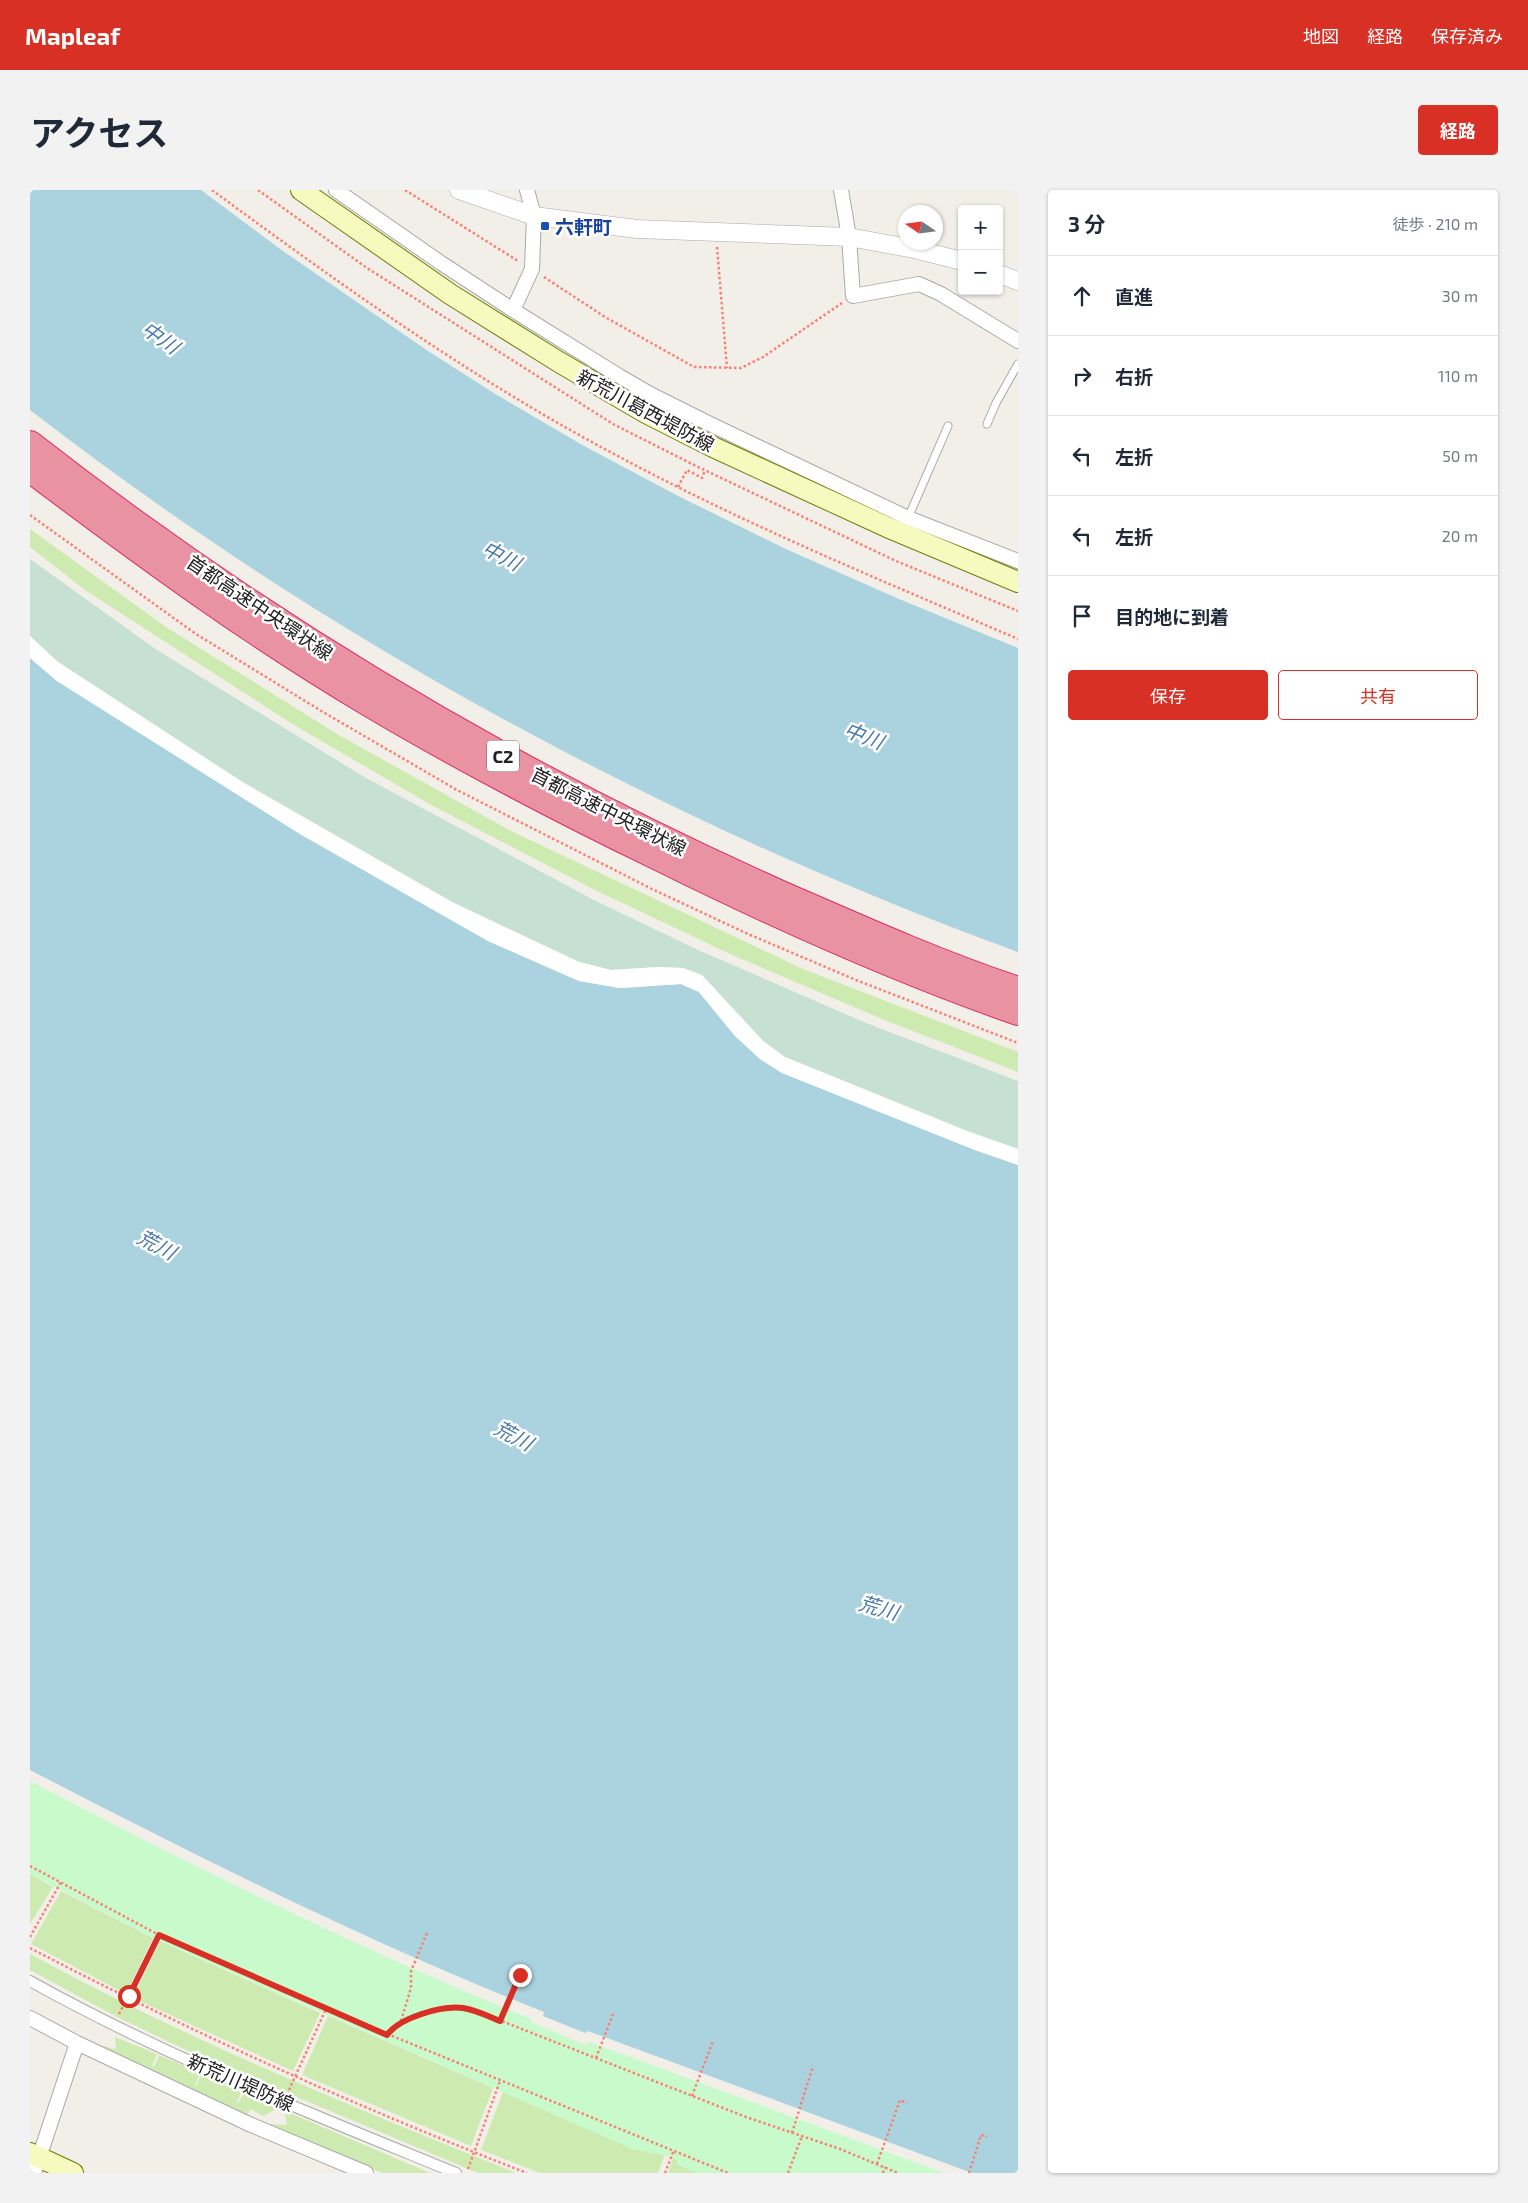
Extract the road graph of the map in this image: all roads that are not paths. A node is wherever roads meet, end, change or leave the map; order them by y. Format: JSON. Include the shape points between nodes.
{"nodes":[{"id":1,"x":301,"y":190,"type":"edge"},
{"id":2,"x":336,"y":190,"type":"edge"},
{"id":3,"x":458,"y":190,"type":"edge"},
{"id":4,"x":527,"y":190,"type":"edge"},
{"id":5,"x":841,"y":190,"type":"edge"},
{"id":6,"x":534,"y":216,"type":"junction"},
{"id":7,"x":849,"y":237,"type":"junction"},
{"id":8,"x":958,"y":261,"type":"edge"},
{"id":9,"x":1003,"y":275,"type":"edge"},
{"id":10,"x":1018,"y":281,"type":"edge"},
{"id":11,"x":513,"y":310,"type":"junction"},
{"id":12,"x":1018,"y":341,"type":"edge"},
{"id":13,"x":1018,"y":364,"type":"edge"},
{"id":14,"x":650,"y":394,"type":"junction"},
{"id":15,"x":646,"y":413,"type":"junction"},
{"id":16,"x":987,"y":424,"type":"dead end"},
{"id":17,"x":948,"y":426,"type":"dead end"},
{"id":18,"x":30,"y":444,"type":"edge"},
{"id":19,"x":30,"y":469,"type":"edge"},
{"id":20,"x":908,"y":518,"type":"junction"},
{"id":21,"x":1018,"y":562,"type":"edge"},
{"id":22,"x":1018,"y":582,"type":"edge"},
{"id":23,"x":1018,"y":990,"type":"edge"},
{"id":24,"x":1018,"y":1012,"type":"edge"},
{"id":25,"x":30,"y":1981,"type":"edge"},
{"id":26,"x":30,"y":2018,"type":"edge"},
{"id":27,"x":77,"y":2043,"type":"junction"},
{"id":28,"x":34,"y":2161,"type":"edge"},
{"id":29,"x":73,"y":2173,"type":"edge"},
{"id":30,"x":366,"y":2173,"type":"edge"},
{"id":31,"x":456,"y":2173,"type":"edge"}],
"edges":[{"from":1,"to":15,"type":"main road","name":"新荒川葛西堤防線","via":[[450,294]]},
{"from":2,"to":11,"type":"street"},
{"from":3,"to":6,"type":"street"},
{"from":4,"to":6,"type":"street"},
{"from":5,"to":7,"type":"street"},
{"from":6,"to":7,"type":"street","via":[[637,229]]},
{"from":6,"to":11,"type":"street","via":[[532,269]]},
{"from":7,"to":8,"type":"street"},
{"from":7,"to":12,"type":"street","via":[[853,296],[919,284]]},
{"from":9,"to":10,"type":"street"},
{"from":11,"to":14,"type":"street"},
{"from":13,"to":16,"type":"lane"},
{"from":14,"to":15,"type":"street"},
{"from":14,"to":20,"type":"street"},
{"from":15,"to":22,"type":"main road","name":"新荒川葛西堤防線","via":[[887,527]]},
{"from":17,"to":20,"type":"lane"},
{"from":18,"to":23,"type":"highway","name":"首都高速中央環状線","number":"C2","via":[[214,578],[299,635],[476,741],[572,793],[739,875],[920,954]]},
{"from":19,"to":24,"type":"highway","name":"首都高速中央環状線","number":"C2","via":[[234,616],[366,701],[474,763],[597,828],[808,930]]},
{"from":20,"to":21,"type":"street"},
{"from":25,"to":31,"type":"street","name":"新荒川堤防線","via":[[113,2026]]},
{"from":26,"to":27,"type":"street"},
{"from":27,"to":28,"type":"street"},
{"from":27,"to":30,"type":"street","via":[[249,2124]]},
{"from":28,"to":29,"type":"main road"}]}
